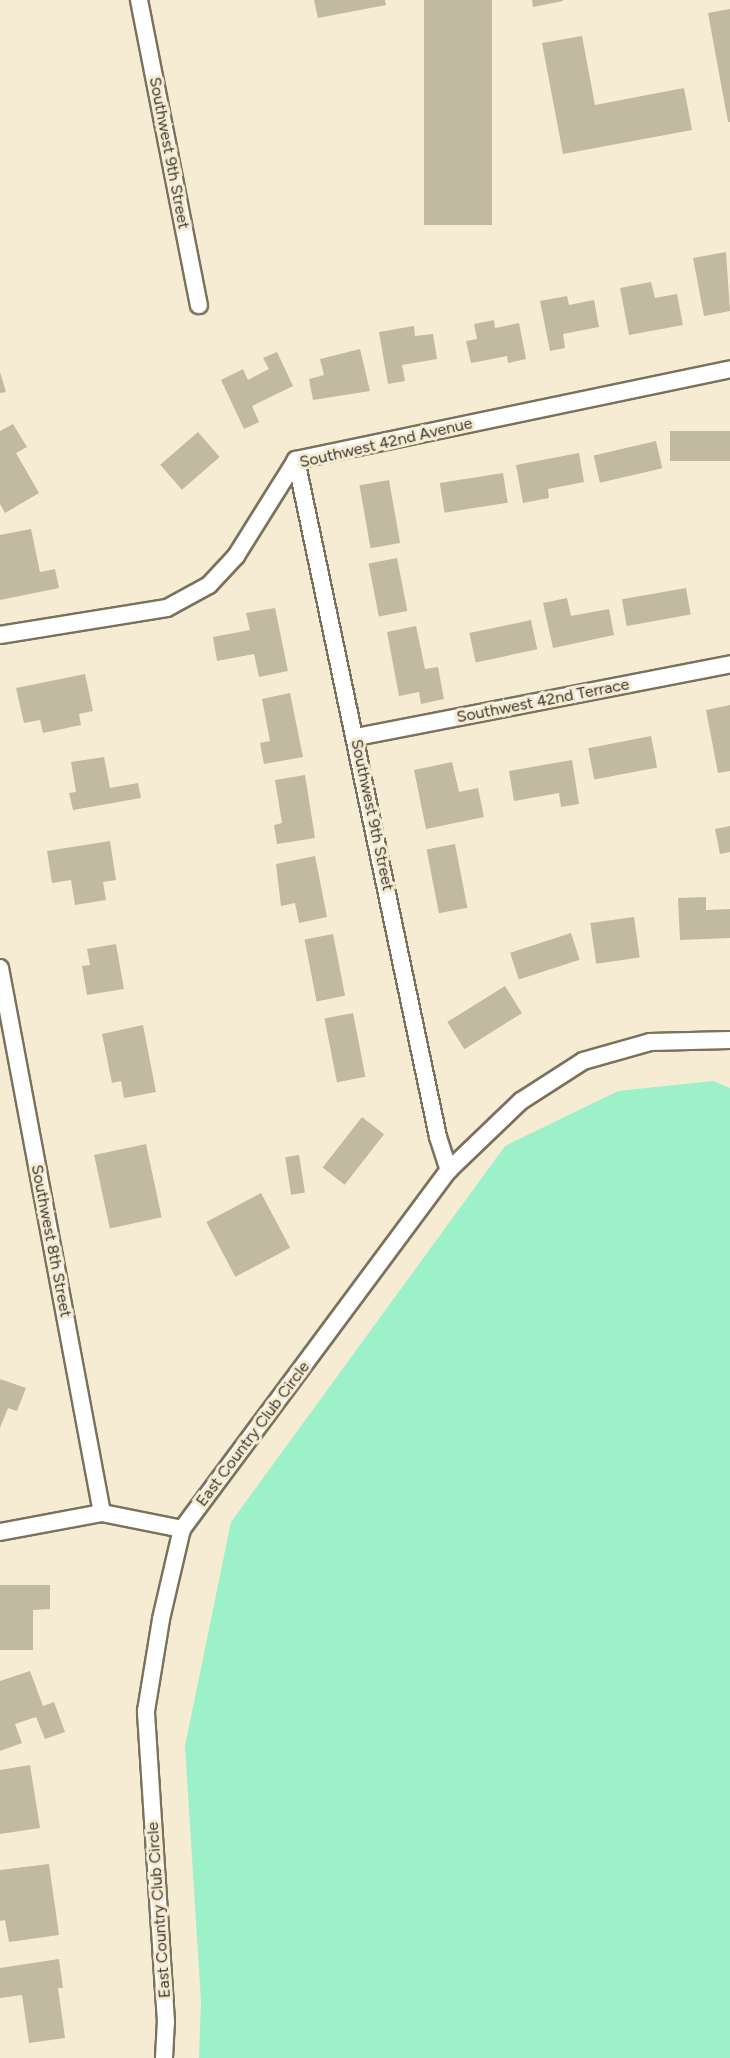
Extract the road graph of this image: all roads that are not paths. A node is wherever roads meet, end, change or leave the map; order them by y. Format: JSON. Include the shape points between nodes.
{"nodes":[{"id":1,"x":139,"y":0,"type":"edge"},
{"id":2,"x":199,"y":305,"type":"dead end"},
{"id":3,"x":730,"y":369,"type":"edge"},
{"id":4,"x":296,"y":460,"type":"junction"},
{"id":5,"x":0,"y":636,"type":"edge"},
{"id":6,"x":730,"y":664,"type":"edge"},
{"id":7,"x":356,"y":737,"type":"junction"},
{"id":8,"x":0,"y":968,"type":"edge"},
{"id":9,"x":730,"y":1040,"type":"edge"},
{"id":10,"x":449,"y":1170,"type":"junction"},
{"id":11,"x":102,"y":1514,"type":"junction"},
{"id":12,"x":182,"y":1529,"type":"junction"},
{"id":13,"x":0,"y":1532,"type":"edge"},
{"id":14,"x":164,"y":2058,"type":"edge"}],
"edges":[{"from":1,"to":2,"type":"street","name":"Southwest 9th Street"},
{"from":3,"to":4,"type":"street","name":"Southwest 42nd Avenue"},
{"from":4,"to":5,"type":"street","name":"Southwest 42nd Avenue","via":[[236,556],[209,585],[166,608]]},
{"from":4,"to":7,"type":"street","name":"Southwest 9th Street"},
{"from":6,"to":7,"type":"street","name":"Southwest 42nd Terrace"},
{"from":7,"to":10,"type":"street","name":"Southwest 9th Street","via":[[438,1137]]},
{"from":8,"to":11,"type":"street","name":"Southwest 8th Street"},
{"from":9,"to":10,"type":"street","name":"East Country Club Circle","via":[[650,1042],[583,1060],[522,1101]]},
{"from":10,"to":12,"type":"street","name":"East Country Club Circle"},
{"from":11,"to":12,"type":"street"},
{"from":11,"to":13,"type":"street"},
{"from":12,"to":14,"type":"street","name":"East Country Club Circle","via":[[160,1619],[146,1711],[166,2022]]}]}
